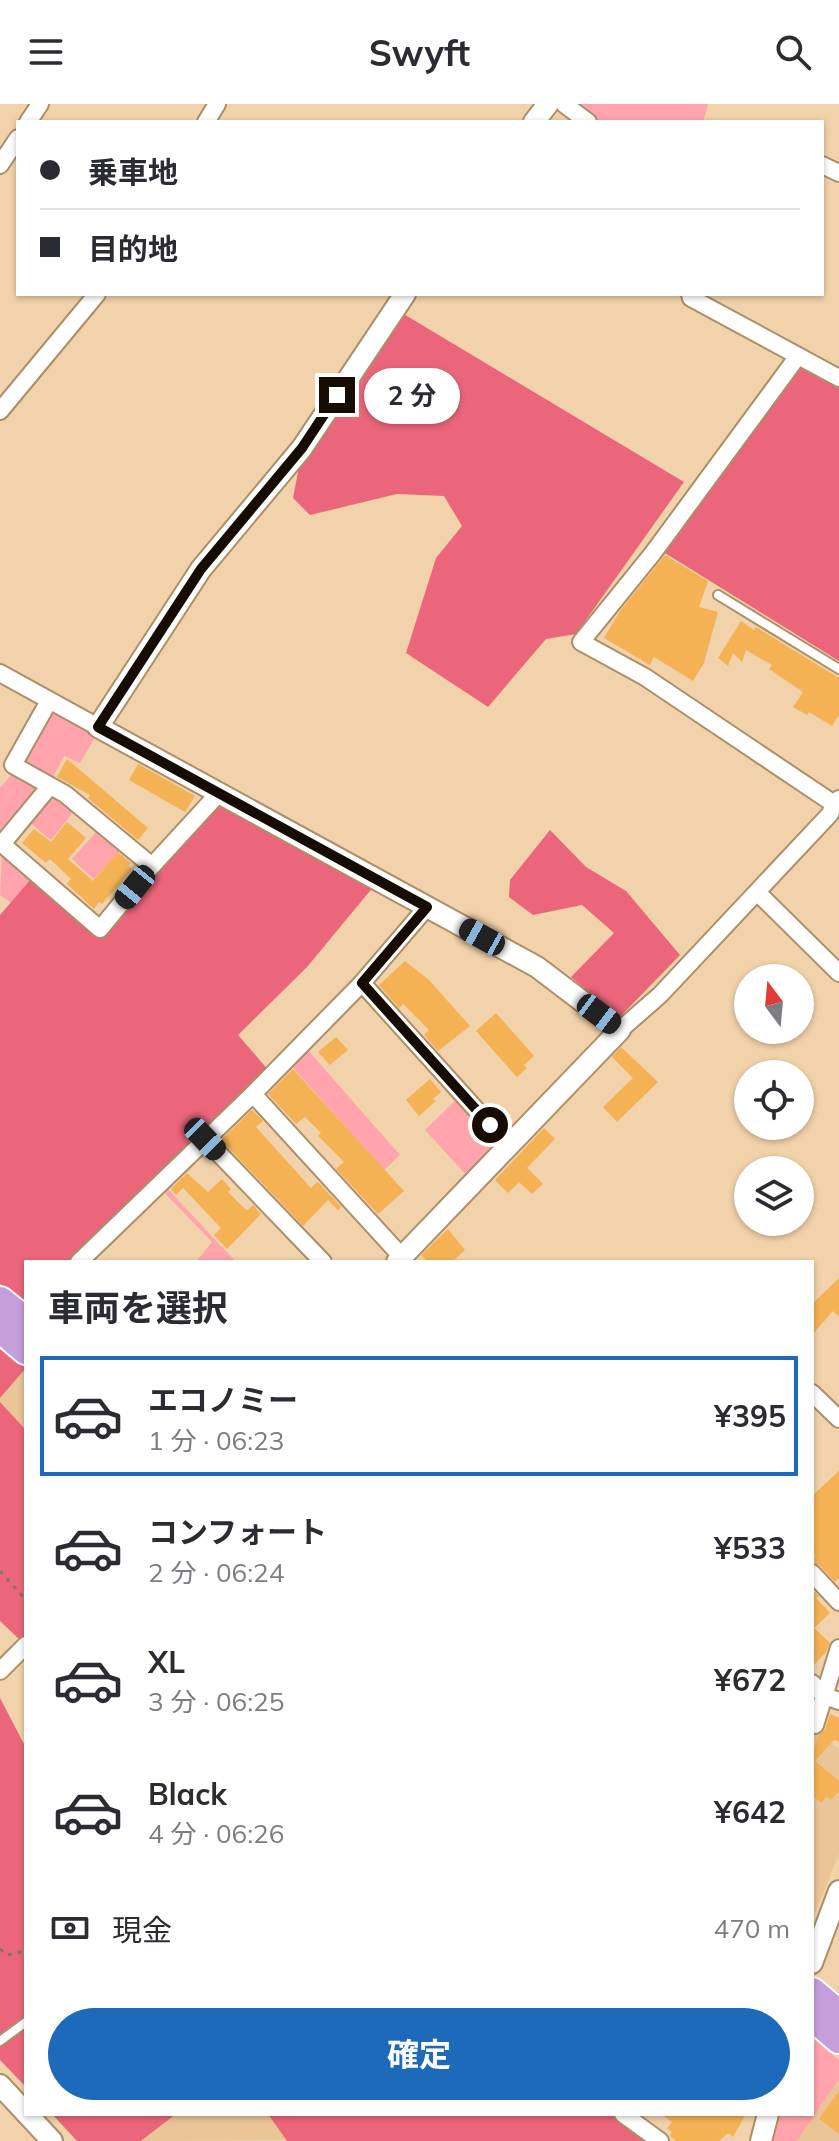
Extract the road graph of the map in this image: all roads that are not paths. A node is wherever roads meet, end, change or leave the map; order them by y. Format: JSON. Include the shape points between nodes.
{"nodes":[{"id":1,"x":548,"y":104,"type":"edge"},
{"id":2,"x":564,"y":104,"type":"edge"},
{"id":3,"x":536,"y":120,"type":"edge"},
{"id":4,"x":585,"y":120,"type":"edge"},
{"id":5,"x":16,"y":141,"type":"edge"},
{"id":6,"x":0,"y":165,"type":"edge"},
{"id":7,"x":95,"y":296,"type":"edge"},
{"id":8,"x":404,"y":296,"type":"edge"},
{"id":9,"x":690,"y":296,"type":"edge"},
{"id":10,"x":798,"y":356,"type":"junction"},
{"id":11,"x":839,"y":378,"type":"edge"},
{"id":12,"x":0,"y":411,"type":"edge"},
{"id":13,"x":718,"y":595,"type":"dead end"},
{"id":14,"x":839,"y":669,"type":"edge"},
{"id":15,"x":0,"y":673,"type":"edge"},
{"id":16,"x":49,"y":701,"type":"junction"},
{"id":17,"x":98,"y":727,"type":"junction"},
{"id":18,"x":50,"y":786,"type":"junction"},
{"id":19,"x":219,"y":793,"type":"junction"},
{"id":20,"x":837,"y":802,"type":"edge"},
{"id":21,"x":152,"y":866,"type":"junction"},
{"id":22,"x":757,"y":892,"type":"junction"},
{"id":23,"x":427,"y":907,"type":"junction"},
{"id":24,"x":839,"y":973,"type":"edge"},
{"id":25,"x":362,"y":983,"type":"junction"},
{"id":26,"x":620,"y":1030,"type":"junction"},
{"id":27,"x":253,"y":1094,"type":"junction"},
{"id":28,"x":205,"y":1139,"type":"junction"},
{"id":29,"x":509,"y":1146,"type":"junction"},
{"id":30,"x":399,"y":1259,"type":"edge"},
{"id":31,"x":81,"y":1260,"type":"edge"},
{"id":32,"x":321,"y":1260,"type":"edge"},
{"id":33,"x":0,"y":1301,"type":"edge"},
{"id":34,"x":18,"y":1321,"type":"edge"},
{"id":35,"x":24,"y":1343,"type":"edge"},
{"id":36,"x":814,"y":1395,"type":"edge"},
{"id":37,"x":839,"y":1419,"type":"edge"},
{"id":38,"x":814,"y":1575,"type":"edge"},
{"id":39,"x":839,"y":1602,"type":"edge"},
{"id":40,"x":24,"y":1647,"type":"edge"},
{"id":41,"x":839,"y":1648,"type":"edge"},
{"id":42,"x":0,"y":1671,"type":"edge"},
{"id":43,"x":814,"y":1684,"type":"edge"},
{"id":44,"x":832,"y":1698,"type":"edge"},
{"id":45,"x":815,"y":1725,"type":"dead end"},
{"id":46,"x":839,"y":1891,"type":"edge"},
{"id":47,"x":814,"y":1958,"type":"edge"},
{"id":48,"x":814,"y":1994,"type":"edge"},
{"id":49,"x":839,"y":2015,"type":"edge"},
{"id":50,"x":814,"y":2018,"type":"edge"},
{"id":51,"x":24,"y":2023,"type":"edge"},
{"id":52,"x":839,"y":2039,"type":"edge"},
{"id":53,"x":0,"y":2041,"type":"edge"},
{"id":54,"x":0,"y":2085,"type":"edge"},
{"id":55,"x":24,"y":2110,"type":"edge"},
{"id":56,"x":30,"y":2116,"type":"edge"},
{"id":57,"x":626,"y":2116,"type":"edge"},
{"id":58,"x":767,"y":2116,"type":"edge"},
{"id":59,"x":52,"y":2141,"type":"edge"},
{"id":60,"x":660,"y":2141,"type":"edge"},
{"id":61,"x":761,"y":2141,"type":"edge"}],
"edges":[{"from":1,"to":3,"type":"street"},
{"from":2,"to":4,"type":"street"},
{"from":5,"to":6,"type":"street"},
{"from":7,"to":12,"type":"street"},
{"from":8,"to":17,"type":"street","via":[[302,448],[201,569]]},
{"from":9,"to":10,"type":"street"},
{"from":10,"to":11,"type":"street"},
{"from":10,"to":20,"type":"street","via":[[581,642],[645,677]]},
{"from":13,"to":14,"type":"lane"},
{"from":15,"to":16,"type":"street"},
{"from":16,"to":17,"type":"street"},
{"from":16,"to":18,"type":"street","via":[[13,765]]},
{"from":17,"to":19,"type":"street"},
{"from":18,"to":21,"type":"street"},
{"from":18,"to":21,"type":"street","via":[[2,844],[100,929]]},
{"from":19,"to":21,"type":"street"},
{"from":19,"to":23,"type":"street"},
{"from":20,"to":22,"type":"street"},
{"from":22,"to":24,"type":"street"},
{"from":22,"to":26,"type":"street"},
{"from":23,"to":25,"type":"street"},
{"from":23,"to":26,"type":"street","via":[[537,967]]},
{"from":25,"to":27,"type":"street"},
{"from":25,"to":29,"type":"street"},
{"from":26,"to":29,"type":"street"},
{"from":27,"to":28,"type":"street"},
{"from":27,"to":30,"type":"street"},
{"from":28,"to":31,"type":"street"},
{"from":28,"to":32,"type":"street"},
{"from":29,"to":30,"type":"street"},
{"from":33,"to":34,"type":"highway"},
{"from":34,"to":35,"type":"highway"},
{"from":36,"to":37,"type":"street"},
{"from":38,"to":39,"type":"street"},
{"from":40,"to":42,"type":"street"},
{"from":41,"to":44,"type":"street"},
{"from":43,"to":44,"type":"street"},
{"from":44,"to":45,"type":"street"},
{"from":46,"to":47,"type":"street"},
{"from":48,"to":49,"type":"highway"},
{"from":50,"to":52,"type":"highway"},
{"from":51,"to":53,"type":"lane"},
{"from":54,"to":55,"type":"street"},
{"from":56,"to":59,"type":"street"},
{"from":57,"to":60,"type":"street"},
{"from":58,"to":61,"type":"street"}]}
